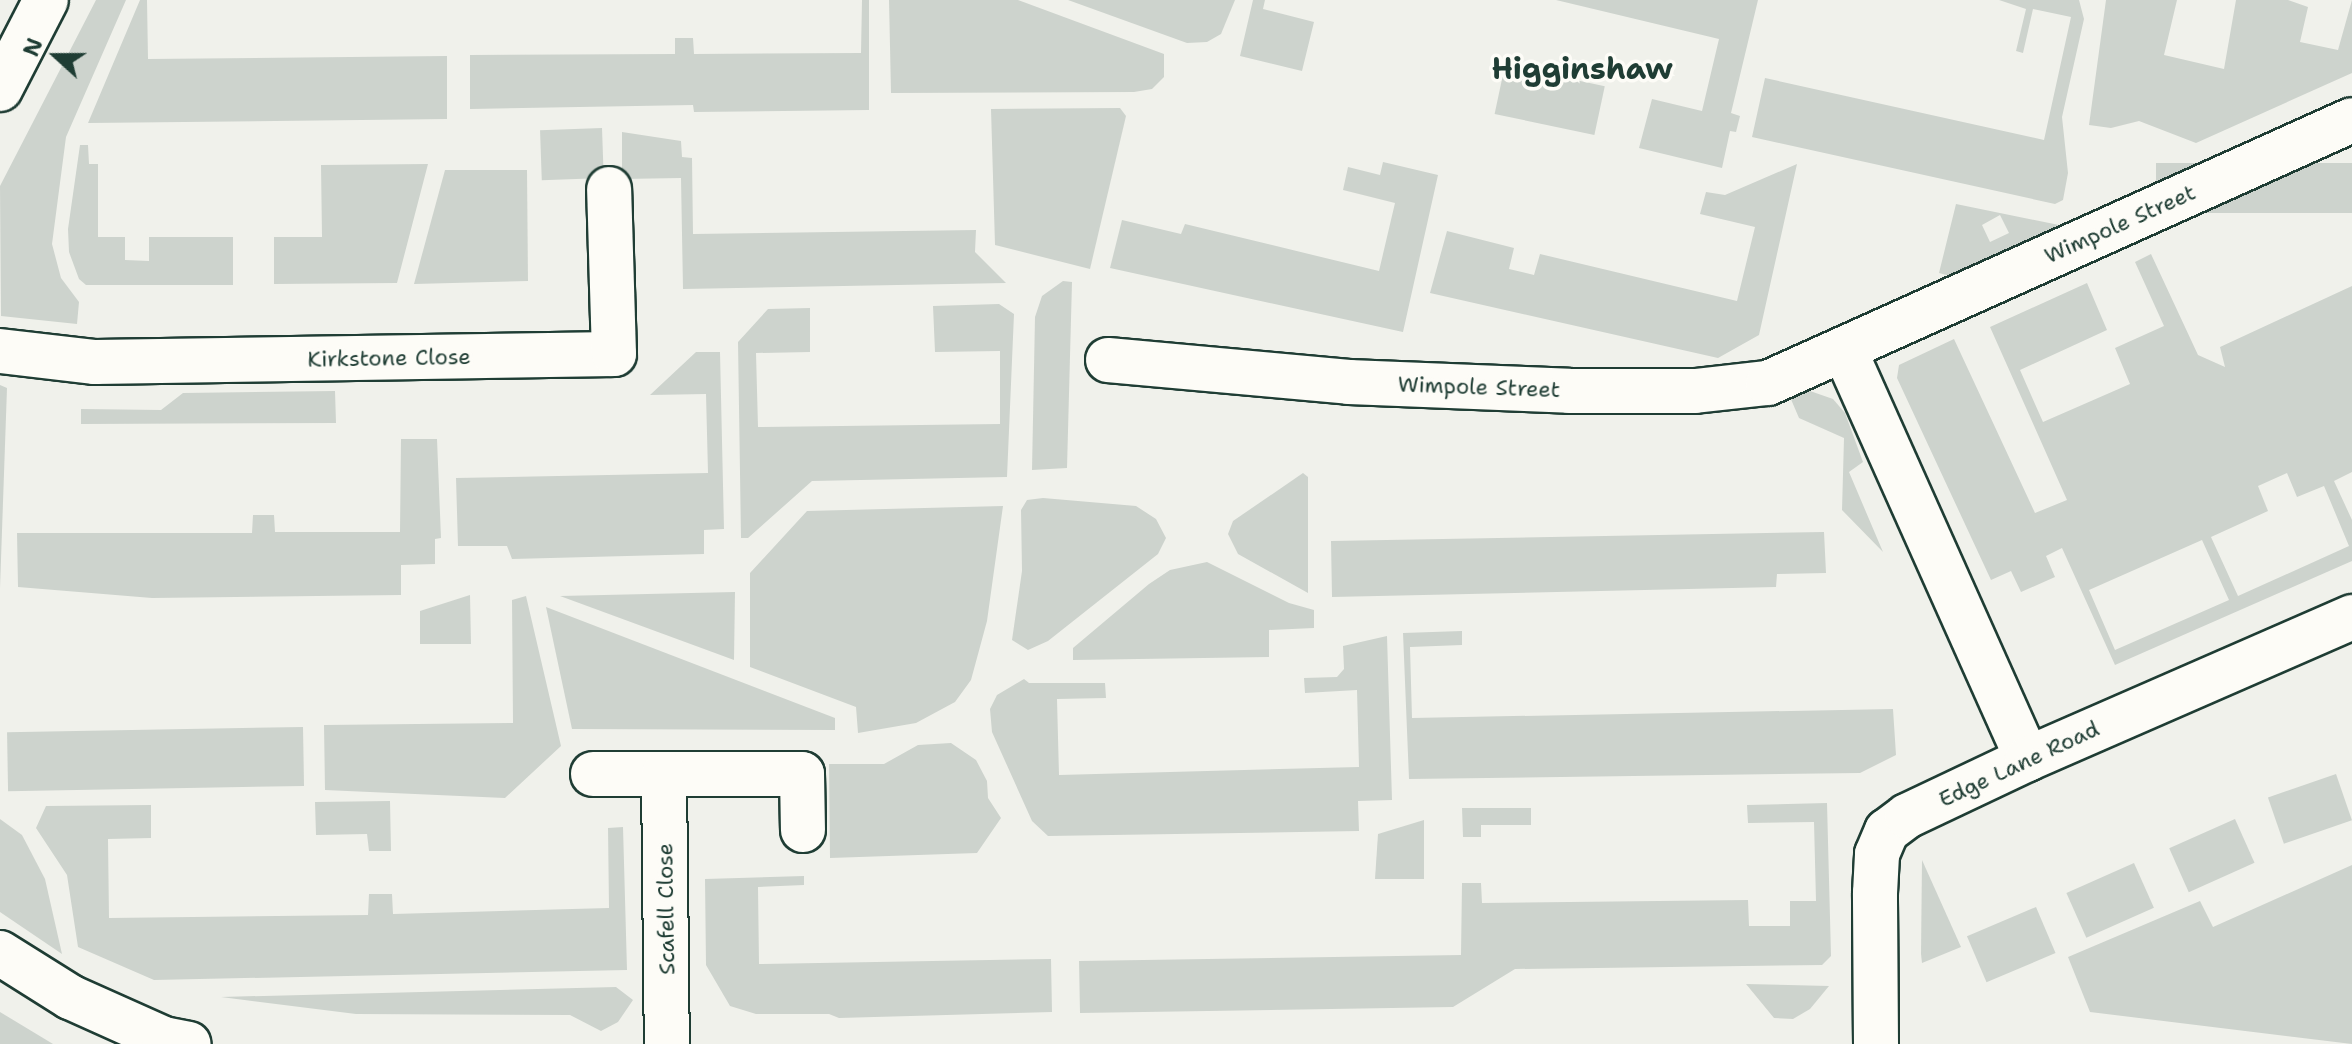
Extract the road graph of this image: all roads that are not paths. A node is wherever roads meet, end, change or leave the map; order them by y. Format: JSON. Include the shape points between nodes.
{"nodes":[{"id":1,"x":46,"y":0,"type":"edge"},
{"id":2,"x":0,"y":89,"type":"edge"},
{"id":3,"x":2352,"y":120,"type":"edge"},
{"id":4,"x":609,"y":189,"type":"dead end"},
{"id":5,"x":1844,"y":349,"type":"junction"},
{"id":6,"x":0,"y":351,"type":"edge"},
{"id":7,"x":1108,"y":360,"type":"dead end"},
{"id":8,"x":2352,"y":617,"type":"edge"},
{"id":9,"x":2027,"y":759,"type":"junction"},
{"id":10,"x":593,"y":774,"type":"dead end"},
{"id":11,"x":664,"y":774,"type":"junction"},
{"id":12,"x":803,"y":830,"type":"dead end"},
{"id":13,"x":0,"y":953,"type":"edge"},
{"id":14,"x":189,"y":1044,"type":"edge"},
{"id":15,"x":667,"y":1044,"type":"edge"},
{"id":16,"x":1876,"y":1044,"type":"edge"}],
"edges":[{"from":1,"to":2,"type":"street"},
{"from":3,"to":5,"type":"street","name":"Wimpole Street"},
{"from":4,"to":6,"type":"street","name":"Kirkstone Close","via":[[614,354],[95,362]]},
{"from":5,"to":7,"type":"street","name":"Wimpole Street","via":[[1768,383],[1695,391],[1349,382]]},
{"from":5,"to":9,"type":"street"},
{"from":8,"to":9,"type":"street","name":"Edge Lane Road"},
{"from":9,"to":16,"type":"street","name":"Edge Lane Road","via":[[1907,816],[1887,831],[1877,854],[1875,880]]},
{"from":10,"to":11,"type":"street"},
{"from":11,"to":12,"type":"street","via":[[802,774]]},
{"from":11,"to":15,"type":"street","name":"Scafell Close"},
{"from":13,"to":14,"type":"street","via":[[94,1009]]}]}
